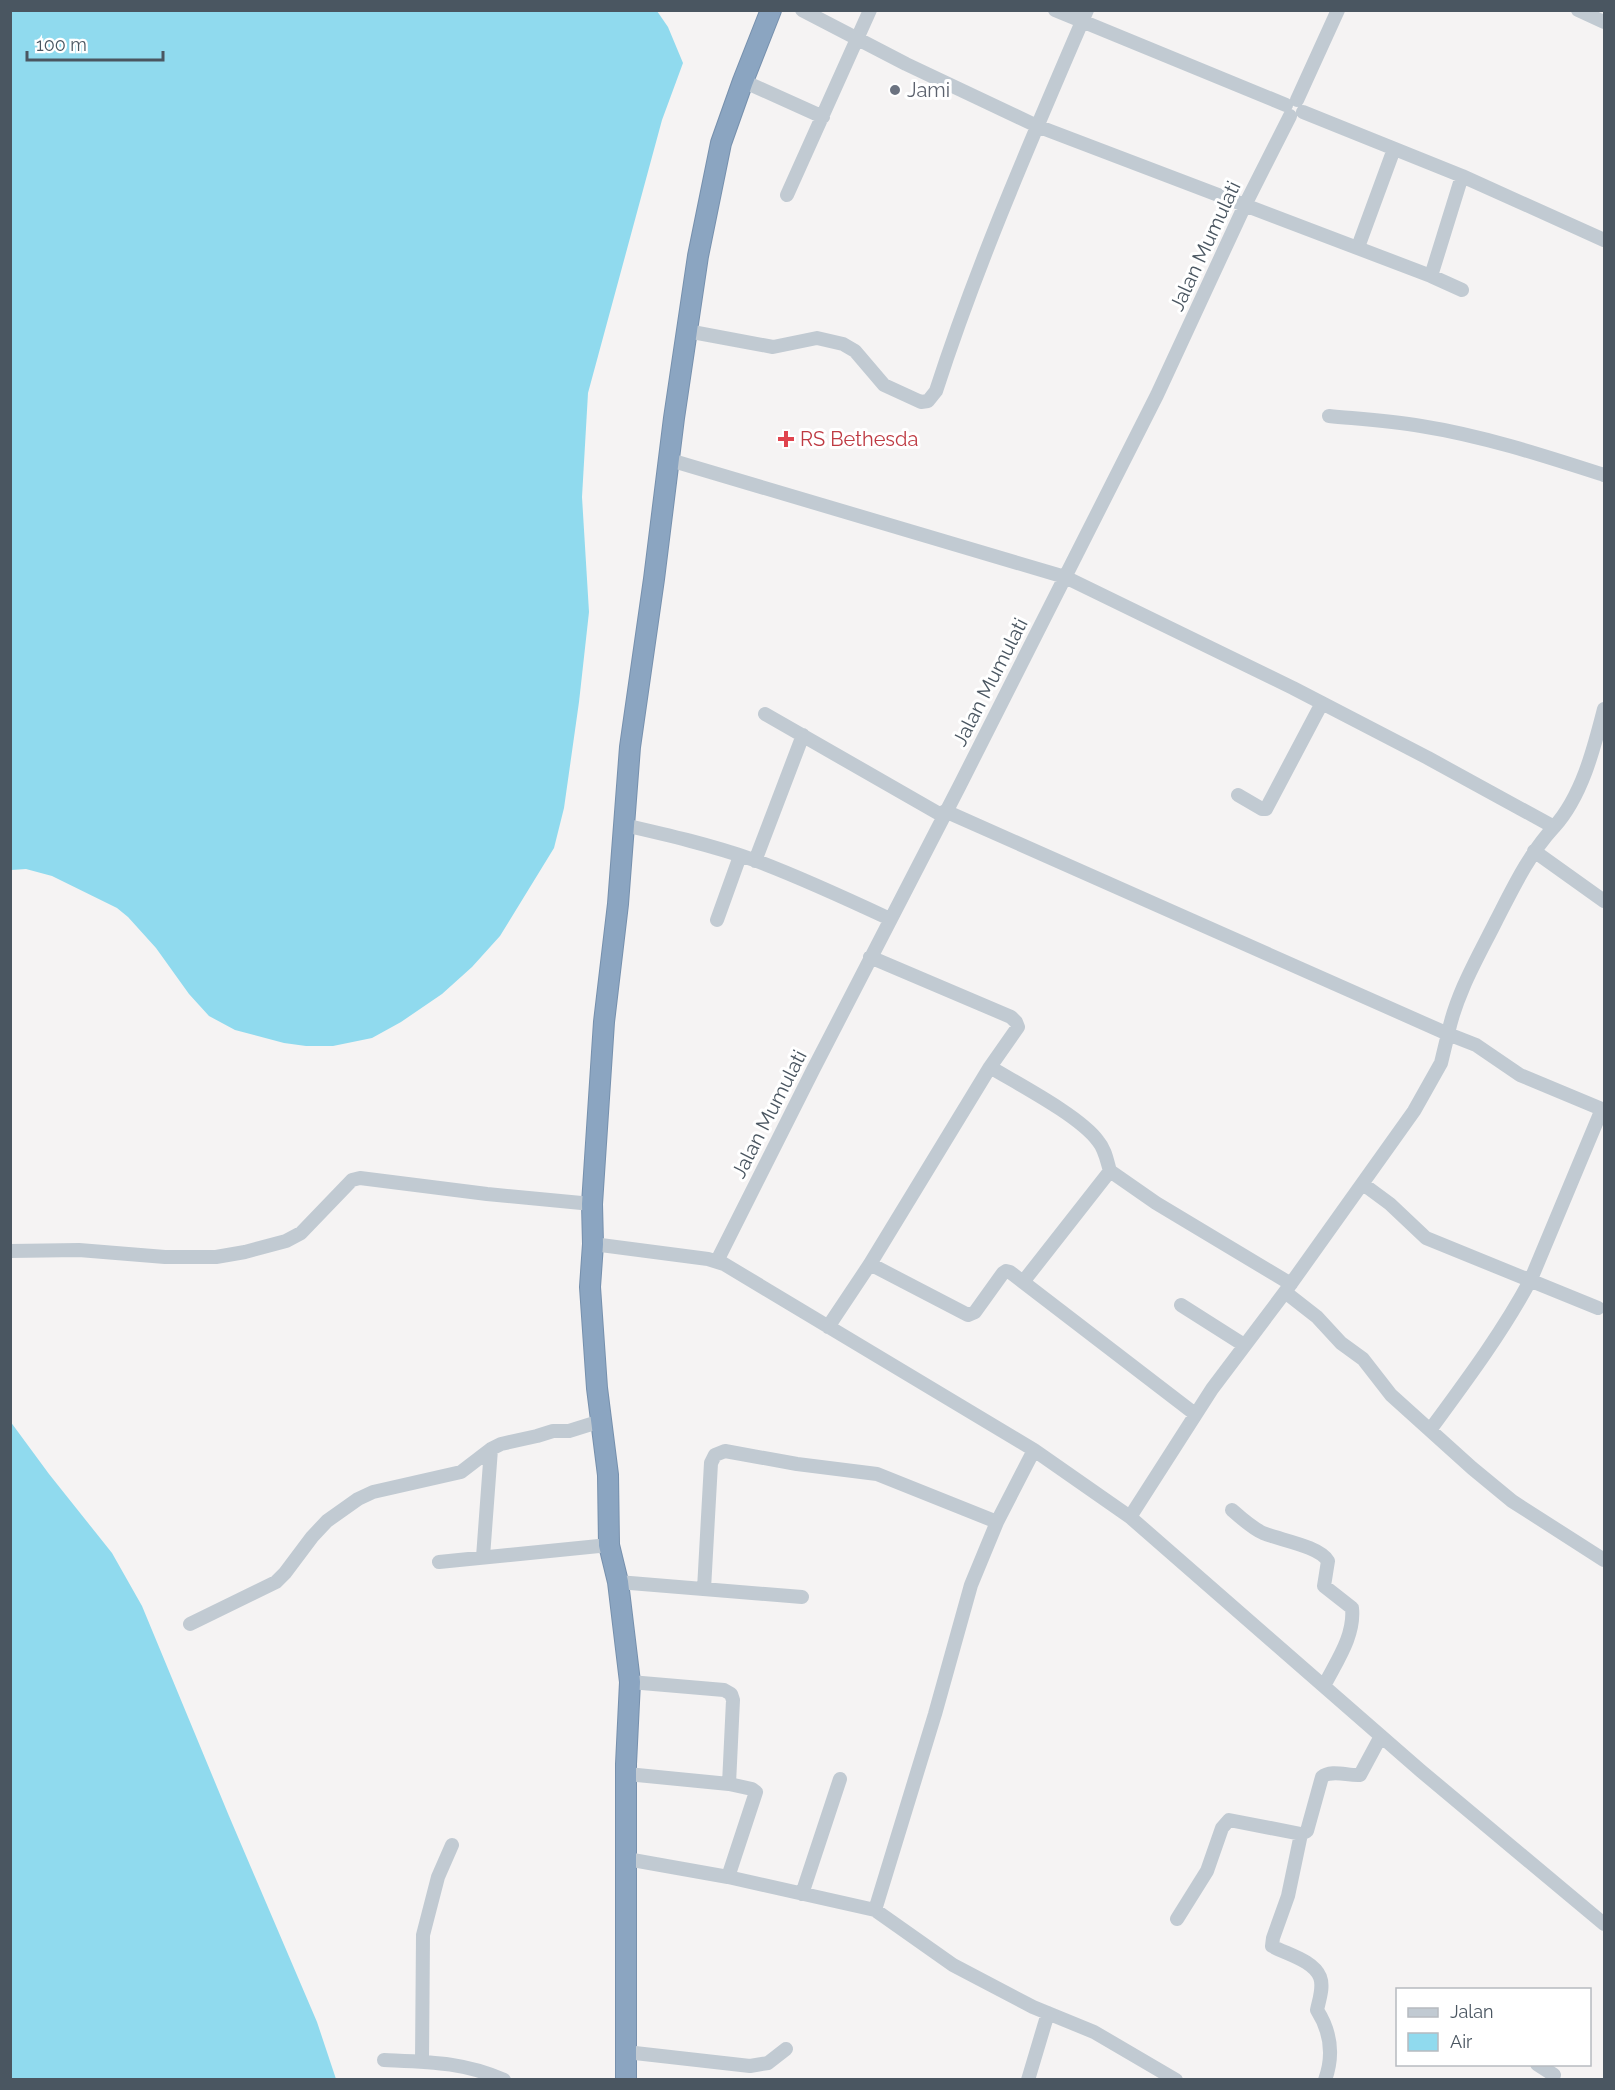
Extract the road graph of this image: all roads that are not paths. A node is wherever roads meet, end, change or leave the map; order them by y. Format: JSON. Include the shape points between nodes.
{"nodes":[{"id":1,"x":771,"y":10,"type":"edge"},
{"id":2,"x":802,"y":10,"type":"edge"},
{"id":3,"x":870,"y":10,"type":"edge"},
{"id":4,"x":1055,"y":10,"type":"edge"},
{"id":5,"x":1338,"y":10,"type":"edge"},
{"id":6,"x":1578,"y":10,"type":"edge"},
{"id":7,"x":1085,"y":16,"type":"edge"},
{"id":8,"x":1605,"y":22,"type":"edge"},
{"id":9,"x":858,"y":39,"type":"junction"},
{"id":10,"x":743,"y":81,"type":"junction"},
{"id":11,"x":1294,"y":108,"type":"junction"},
{"id":12,"x":824,"y":117,"type":"junction"},
{"id":13,"x":1037,"y":126,"type":"junction"},
{"id":14,"x":1394,"y":149,"type":"junction"},
{"id":15,"x":1462,"y":176,"type":"junction"},
{"id":16,"x":787,"y":195,"type":"dead end"},
{"id":17,"x":1245,"y":205,"type":"junction"},
{"id":18,"x":1605,"y":240,"type":"edge"},
{"id":19,"x":1358,"y":247,"type":"junction"},
{"id":20,"x":1431,"y":276,"type":"junction"},
{"id":21,"x":1462,"y":290,"type":"dead end"},
{"id":22,"x":687,"y":331,"type":"junction"},
{"id":23,"x":1329,"y":417,"type":"dead end"},
{"id":24,"x":670,"y":460,"type":"junction"},
{"id":25,"x":1605,"y":475,"type":"edge"},
{"id":26,"x":1065,"y":577,"type":"junction"},
{"id":27,"x":1322,"y":703,"type":"junction"},
{"id":28,"x":1605,"y":709,"type":"edge"},
{"id":29,"x":765,"y":714,"type":"dead end"},
{"id":30,"x":1601,"y":733,"type":"edge"},
{"id":31,"x":803,"y":735,"type":"junction"},
{"id":32,"x":1238,"y":795,"type":"dead end"},
{"id":33,"x":944,"y":813,"type":"junction"},
{"id":34,"x":624,"y":825,"type":"junction"},
{"id":35,"x":1554,"y":827,"type":"junction"},
{"id":36,"x":1534,"y":851,"type":"junction"},
{"id":37,"x":740,"y":856,"type":"junction"},
{"id":38,"x":755,"y":861,"type":"junction"},
{"id":39,"x":1605,"y":901,"type":"edge"},
{"id":40,"x":890,"y":919,"type":"junction"},
{"id":41,"x":717,"y":920,"type":"dead end"},
{"id":42,"x":870,"y":957,"type":"junction"},
{"id":43,"x":1449,"y":1034,"type":"junction"},
{"id":44,"x":990,"y":1067,"type":"junction"},
{"id":45,"x":1603,"y":1110,"type":"edge"},
{"id":46,"x":1110,"y":1171,"type":"junction"},
{"id":47,"x":1363,"y":1184,"type":"junction"},
{"id":48,"x":592,"y":1204,"type":"junction"},
{"id":49,"x":593,"y":1244,"type":"junction"},
{"id":50,"x":10,"y":1251,"type":"edge"},
{"id":51,"x":717,"y":1261,"type":"junction"},
{"id":52,"x":870,"y":1264,"type":"junction"},
{"id":53,"x":1531,"y":1279,"type":"junction"},
{"id":54,"x":1023,"y":1282,"type":"junction"},
{"id":55,"x":1288,"y":1288,"type":"junction"},
{"id":56,"x":1181,"y":1305,"type":"dead end"},
{"id":57,"x":1598,"y":1308,"type":"dead end"},
{"id":58,"x":828,"y":1327,"type":"junction"},
{"id":59,"x":1244,"y":1345,"type":"junction"},
{"id":60,"x":1195,"y":1414,"type":"junction"},
{"id":61,"x":601,"y":1421,"type":"junction"},
{"id":62,"x":1430,"y":1430,"type":"junction"},
{"id":63,"x":491,"y":1449,"type":"junction"},
{"id":64,"x":1034,"y":1450,"type":"junction"},
{"id":65,"x":1232,"y":1510,"type":"dead end"},
{"id":66,"x":1131,"y":1517,"type":"junction"},
{"id":67,"x":998,"y":1522,"type":"junction"},
{"id":68,"x":609,"y":1545,"type":"junction"},
{"id":69,"x":483,"y":1557,"type":"junction"},
{"id":70,"x":1605,"y":1560,"type":"edge"},
{"id":71,"x":439,"y":1562,"type":"dead end"},
{"id":72,"x":618,"y":1582,"type":"junction"},
{"id":73,"x":704,"y":1589,"type":"junction"},
{"id":74,"x":802,"y":1597,"type":"dead end"},
{"id":75,"x":189,"y":1624,"type":"dead end"},
{"id":76,"x":630,"y":1682,"type":"junction"},
{"id":77,"x":1324,"y":1686,"type":"junction"},
{"id":78,"x":1381,"y":1736,"type":"junction"},
{"id":79,"x":627,"y":1774,"type":"junction"},
{"id":80,"x":840,"y":1779,"type":"dead end"},
{"id":81,"x":729,"y":1784,"type":"junction"},
{"id":82,"x":1301,"y":1834,"type":"junction"},
{"id":83,"x":452,"y":1845,"type":"dead end"},
{"id":84,"x":627,"y":1859,"type":"junction"},
{"id":85,"x":728,"y":1877,"type":"junction"},
{"id":86,"x":802,"y":1894,"type":"junction"},
{"id":87,"x":875,"y":1910,"type":"junction"},
{"id":88,"x":1177,"y":1919,"type":"dead end"},
{"id":89,"x":1605,"y":1924,"type":"edge"},
{"id":90,"x":1048,"y":2013,"type":"junction"},
{"id":91,"x":786,"y":2049,"type":"dead end"},
{"id":92,"x":626,"y":2052,"type":"junction"},
{"id":93,"x":384,"y":2060,"type":"dead end"},
{"id":94,"x":422,"y":2061,"type":"junction"},
{"id":95,"x":1540,"y":2066,"type":"edge"},
{"id":96,"x":1555,"y":2078,"type":"edge"},
{"id":97,"x":504,"y":2079,"type":"edge"},
{"id":98,"x":627,"y":2079,"type":"edge"},
{"id":99,"x":1028,"y":2079,"type":"edge"},
{"id":100,"x":1176,"y":2079,"type":"edge"},
{"id":101,"x":1325,"y":2079,"type":"edge"}],
"edges":[{"from":1,"to":10,"type":"highway"},
{"from":2,"to":9,"type":"street"},
{"from":3,"to":9,"type":"street"},
{"from":4,"to":7,"type":"street"},
{"from":5,"to":11,"type":"street","name":"Jalan Mumulati"},
{"from":6,"to":8,"type":"street"},
{"from":7,"to":11,"type":"street"},
{"from":7,"to":13,"type":"street"},
{"from":9,"to":12,"type":"street"},
{"from":9,"to":13,"type":"street"},
{"from":10,"to":12,"type":"street"},
{"from":10,"to":22,"type":"highway","via":[[721,143]]},
{"from":11,"to":14,"type":"street"},
{"from":11,"to":17,"type":"street","name":"Jalan Mumulati"},
{"from":12,"to":16,"type":"street"},
{"from":13,"to":17,"type":"street"},
{"from":13,"to":22,"type":"street","via":[[973,283],[936,391],[928,401],[921,402],[884,385],[855,351],[843,344],[817,338],[773,347]]},
{"from":14,"to":15,"type":"street"},
{"from":14,"to":19,"type":"street"},
{"from":15,"to":18,"type":"street"},
{"from":15,"to":20,"type":"street"},
{"from":17,"to":19,"type":"street"},
{"from":17,"to":26,"type":"street","name":"Jalan Mumulati","via":[[1157,395]]},
{"from":19,"to":20,"type":"street"},
{"from":20,"to":21,"type":"street"},
{"from":22,"to":24,"type":"highway"},
{"from":23,"to":25,"type":"street","via":[[1424,427],[1534,452]]},
{"from":24,"to":26,"type":"street"},
{"from":24,"to":34,"type":"highway","via":[[630,747]]},
{"from":26,"to":27,"type":"street"},
{"from":26,"to":33,"type":"street","name":"Jalan Mumulati"},
{"from":27,"to":32,"type":"street","via":[[1266,809]]},
{"from":27,"to":35,"type":"street"},
{"from":28,"to":30,"type":"street"},
{"from":29,"to":31,"type":"street"},
{"from":30,"to":35,"type":"street","via":[[1569,808]]},
{"from":31,"to":33,"type":"street"},
{"from":31,"to":38,"type":"street"},
{"from":33,"to":40,"type":"street","name":"Jalan Mumulati"},
{"from":33,"to":43,"type":"street"},
{"from":34,"to":37,"type":"street"},
{"from":34,"to":48,"type":"highway","via":[[604,1022]]},
{"from":35,"to":36,"type":"street"},
{"from":36,"to":39,"type":"street"},
{"from":36,"to":43,"type":"street","via":[[1480,952],[1461,993]]},
{"from":37,"to":38,"type":"street"},
{"from":37,"to":41,"type":"street"},
{"from":38,"to":40,"type":"street"},
{"from":40,"to":42,"type":"street","name":"Jalan Mumulati"},
{"from":42,"to":44,"type":"street","via":[[1011,1017],[1018,1024],[1016,1030]]},
{"from":42,"to":51,"type":"street","name":"Jalan Mumulati"},
{"from":43,"to":45,"type":"street","via":[[1476,1045],[1520,1075]]},
{"from":43,"to":47,"type":"street","via":[[1431,1082]]},
{"from":44,"to":46,"type":"street","via":[[1089,1132],[1100,1142]]},
{"from":44,"to":52,"type":"street"},
{"from":45,"to":53,"type":"street"},
{"from":46,"to":54,"type":"street"},
{"from":46,"to":55,"type":"street"},
{"from":47,"to":53,"type":"street","via":[[1426,1238]]},
{"from":47,"to":55,"type":"street"},
{"from":48,"to":49,"type":"highway"},
{"from":48,"to":50,"type":"street","via":[[360,1178],[352,1180],[301,1233],[245,1252],[165,1257],[80,1250]]},
{"from":49,"to":51,"type":"street"},
{"from":49,"to":61,"type":"highway","via":[[590,1287]]},
{"from":51,"to":58,"type":"street"},
{"from":52,"to":54,"type":"street","via":[[968,1315],[975,1312],[1006,1271]]},
{"from":52,"to":58,"type":"street"},
{"from":53,"to":57,"type":"street"},
{"from":53,"to":62,"type":"street","via":[[1482,1358]]},
{"from":54,"to":60,"type":"street"},
{"from":55,"to":59,"type":"street"},
{"from":55,"to":62,"type":"street"},
{"from":56,"to":59,"type":"street"},
{"from":58,"to":64,"type":"street"},
{"from":59,"to":60,"type":"street"},
{"from":60,"to":66,"type":"street"},
{"from":61,"to":63,"type":"street"},
{"from":61,"to":68,"type":"highway","via":[[608,1475]]},
{"from":62,"to":70,"type":"street","via":[[1512,1501]]},
{"from":63,"to":69,"type":"street"},
{"from":63,"to":75,"type":"street","via":[[461,1472],[380,1489],[358,1499],[319,1529],[276,1582]]},
{"from":64,"to":66,"type":"street"},
{"from":64,"to":67,"type":"street"},
{"from":65,"to":77,"type":"street","via":[[1261,1532],[1317,1551],[1328,1561],[1324,1586],[1352,1608],[1353,1620]]},
{"from":66,"to":77,"type":"street"},
{"from":67,"to":73,"type":"street","via":[[877,1474],[725,1451],[715,1455],[711,1463]]},
{"from":67,"to":87,"type":"street","via":[[971,1585]]},
{"from":68,"to":69,"type":"street"},
{"from":68,"to":72,"type":"highway"},
{"from":69,"to":71,"type":"street"},
{"from":72,"to":73,"type":"street"},
{"from":72,"to":76,"type":"highway"},
{"from":73,"to":74,"type":"street"},
{"from":76,"to":79,"type":"highway"},
{"from":76,"to":81,"type":"street","via":[[724,1690],[731,1694]]},
{"from":77,"to":78,"type":"street"},
{"from":78,"to":82,"type":"street","via":[[1360,1775],[1332,1773],[1322,1778],[1307,1831]]},
{"from":78,"to":89,"type":"street"},
{"from":79,"to":81,"type":"street"},
{"from":79,"to":84,"type":"highway"},
{"from":80,"to":86,"type":"street"},
{"from":81,"to":85,"type":"street","via":[[752,1789],[756,1795]]},
{"from":82,"to":88,"type":"street","via":[[1226,1822],[1207,1871]]},
{"from":82,"to":101,"type":"street","via":[[1294,1875],[1272,1946],[1313,1968],[1320,1977],[1317,2010],[1326,2024],[1330,2043]]},
{"from":83,"to":94,"type":"street","via":[[438,1877],[423,1935]]},
{"from":84,"to":85,"type":"street"},
{"from":84,"to":92,"type":"highway"},
{"from":85,"to":86,"type":"street"},
{"from":86,"to":87,"type":"street"},
{"from":87,"to":90,"type":"street","via":[[954,1965]]},
{"from":90,"to":99,"type":"street"},
{"from":90,"to":100,"type":"street","via":[[1094,2032]]},
{"from":91,"to":92,"type":"street","via":[[768,2063],[750,2066]]},
{"from":92,"to":98,"type":"highway"},
{"from":93,"to":94,"type":"street"},
{"from":94,"to":97,"type":"street","via":[[461,2065]]},
{"from":95,"to":96,"type":"street"}]}
